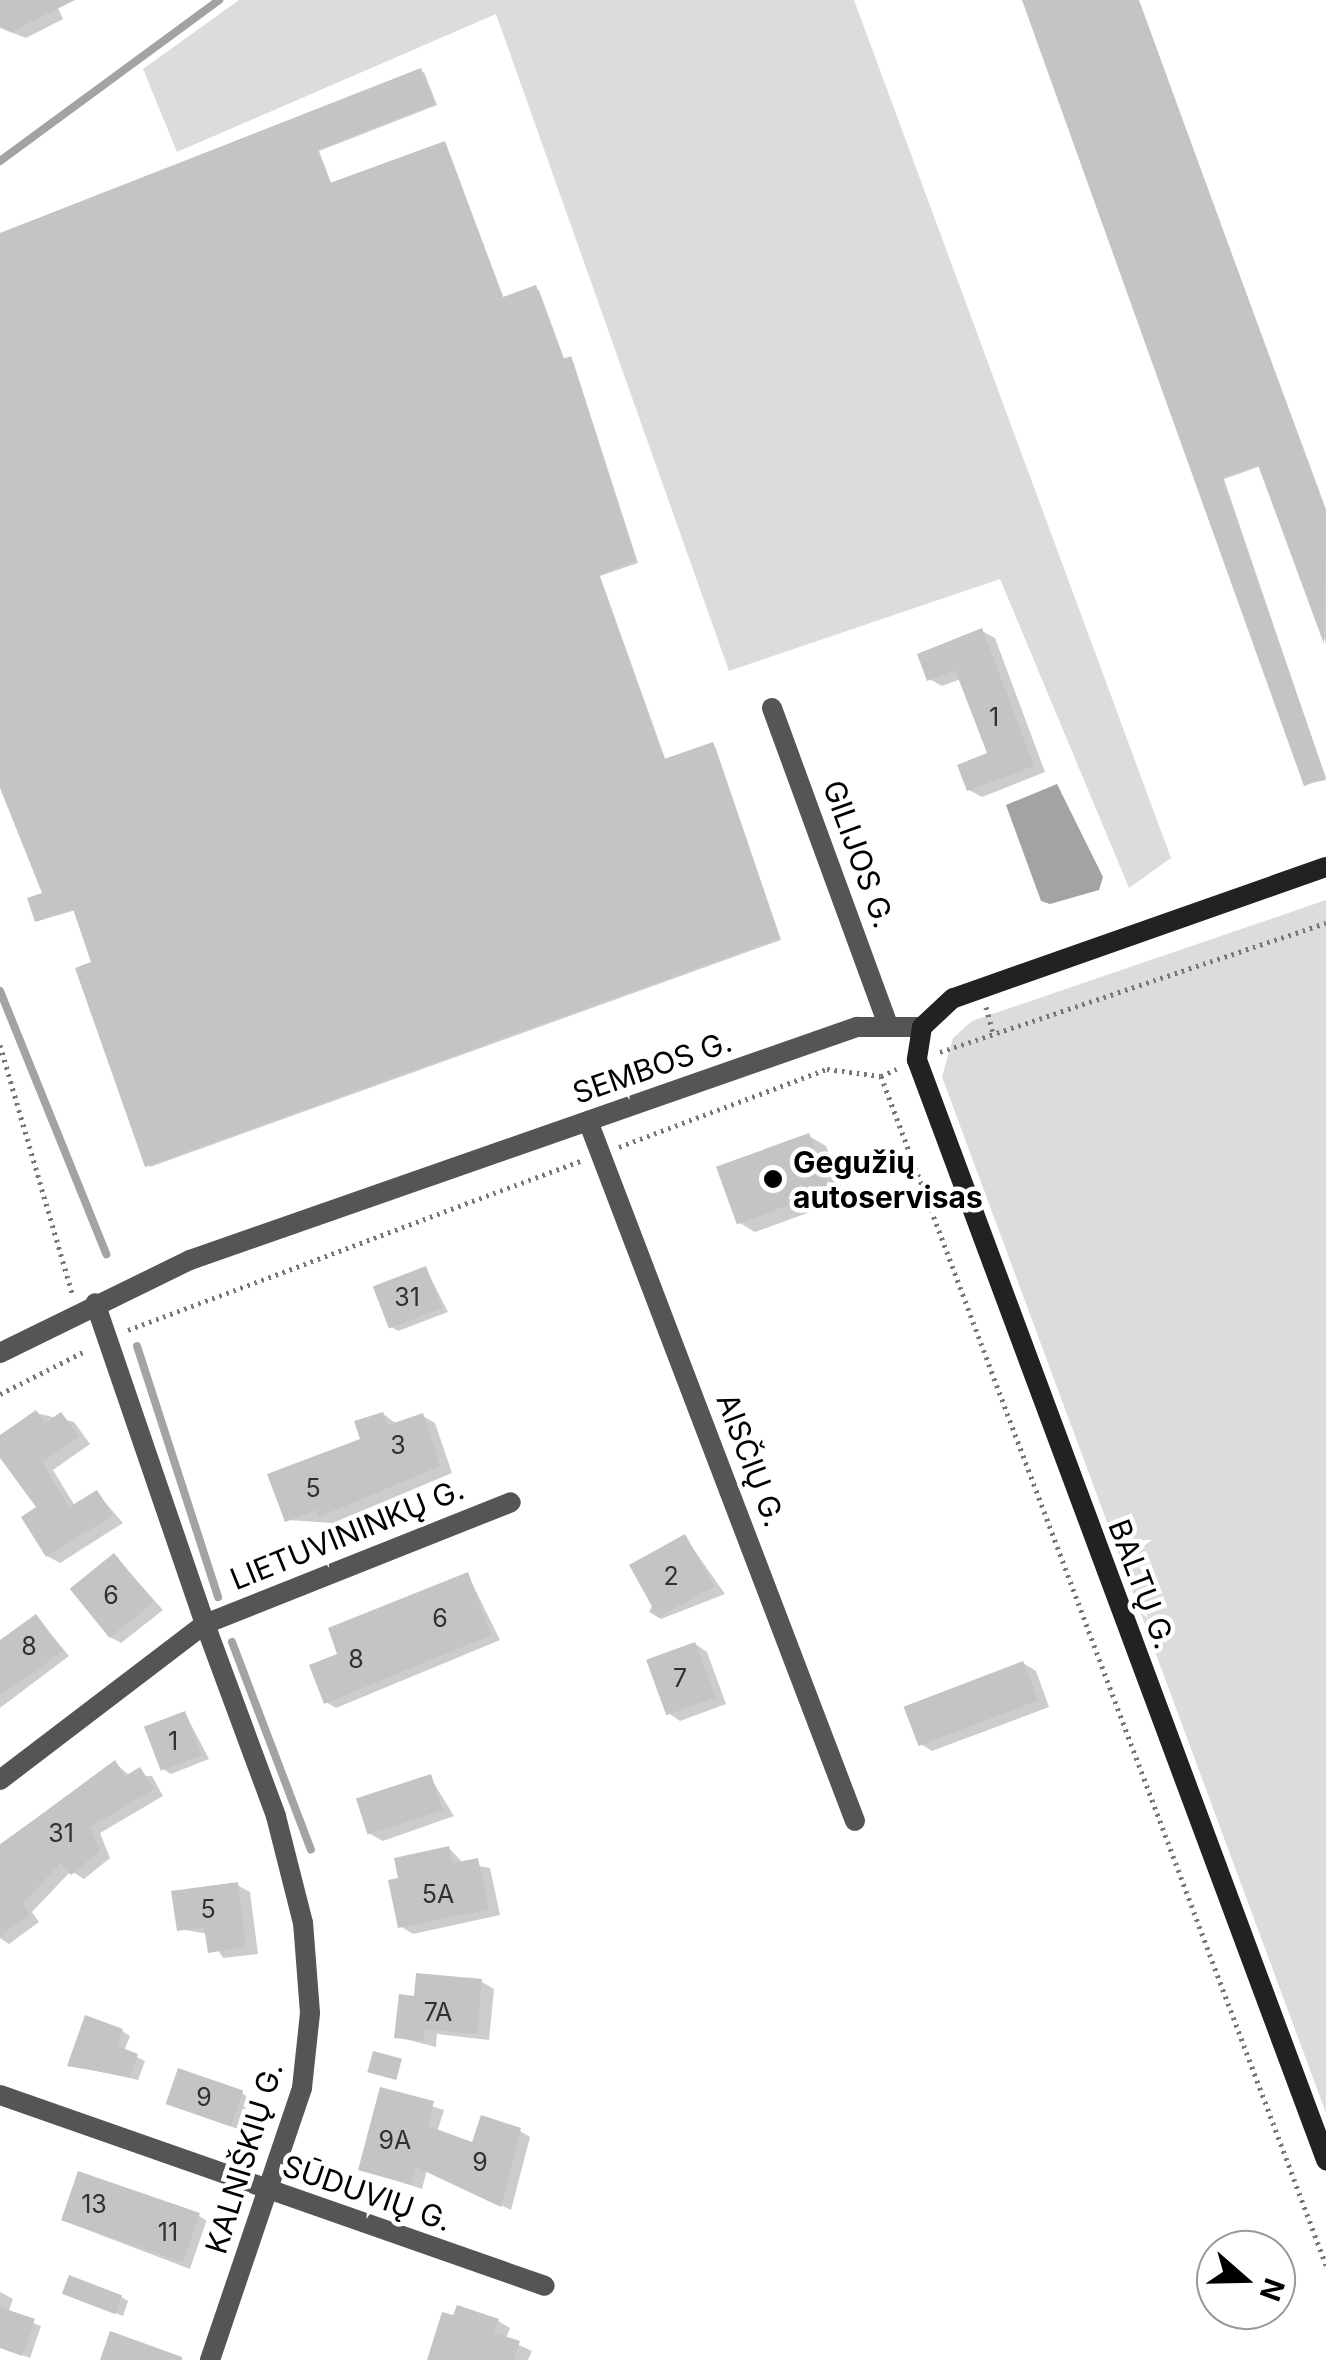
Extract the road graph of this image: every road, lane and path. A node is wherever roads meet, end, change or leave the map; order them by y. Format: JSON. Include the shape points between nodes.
{"nodes":[{"id":1,"x":772,"y":708,"type":"dead end"},
{"id":2,"x":1326,"y":867,"type":"edge"},
{"id":3,"x":1326,"y":924,"type":"edge"},
{"id":4,"x":886,"y":1022,"type":"junction"},
{"id":5,"x":922,"y":1027,"type":"junction"},
{"id":6,"x":0,"y":1045,"type":"edge"},
{"id":7,"x":917,"y":1060,"type":"junction"},
{"id":8,"x":881,"y":1076,"type":"junction"},
{"id":9,"x":588,"y":1121,"type":"junction"},
{"id":10,"x":601,"y":1154,"type":"junction"},
{"id":11,"x":86,"y":1306,"type":"junction"},
{"id":12,"x":108,"y":1339,"type":"junction"},
{"id":13,"x":0,"y":1353,"type":"edge"},
{"id":14,"x":0,"y":1394,"type":"edge"},
{"id":15,"x":512,"y":1502,"type":"dead end"},
{"id":16,"x":205,"y":1624,"type":"junction"},
{"id":17,"x":0,"y":1780,"type":"edge"},
{"id":18,"x":856,"y":1821,"type":"dead end"},
{"id":19,"x":0,"y":2095,"type":"edge"},
{"id":20,"x":1326,"y":2160,"type":"edge"},
{"id":21,"x":272,"y":2191,"type":"junction"},
{"id":22,"x":1326,"y":2264,"type":"edge"},
{"id":23,"x":545,"y":2286,"type":"dead end"},
{"id":24,"x":210,"y":2360,"type":"edge"}],
"edges":[{"from":1,"to":4,"type":"street","name":"GILIJOS G."},
{"from":2,"to":5,"type":"main road","via":[[966,993]]},
{"from":3,"to":7,"type":"path"},
{"from":4,"to":5,"type":"street","name":"SEMBOS G."},
{"from":4,"to":9,"type":"street","name":"SEMBOS G."},
{"from":5,"to":7,"type":"main road","name":"BALTŲ G."},
{"from":6,"to":11,"type":"path"},
{"from":7,"to":8,"type":"path"},
{"from":7,"to":20,"type":"main road","name":"BALTŲ G."},
{"from":8,"to":10,"type":"path","via":[[828,1069]]},
{"from":8,"to":22,"type":"path"},
{"from":9,"to":10,"type":"street","name":"AISČIŲ G."},
{"from":9,"to":11,"type":"street","name":"SEMBOS G."},
{"from":10,"to":12,"type":"path","via":[[204,1296]]},
{"from":10,"to":18,"type":"street","name":"AISČIŲ G."},
{"from":11,"to":12,"type":"street","name":"KALNIŠKIŲ G."},
{"from":11,"to":13,"type":"street","name":"SEMBOS G."},
{"from":12,"to":14,"type":"path"},
{"from":12,"to":16,"type":"street","name":"KALNIŠKIŲ G."},
{"from":15,"to":16,"type":"street","name":"LIETUVININKŲ G."},
{"from":16,"to":17,"type":"street"},
{"from":16,"to":21,"type":"street","name":"KALNIŠKIŲ G.","via":[[276,1816],[304,1923],[310,2013],[302,2088]]},
{"from":19,"to":21,"type":"street","name":"SŪDUVIŲ G."},
{"from":21,"to":23,"type":"street","name":"SŪDUVIŲ G."},
{"from":21,"to":24,"type":"street","name":"KALNIŠKIŲ G."}]}
